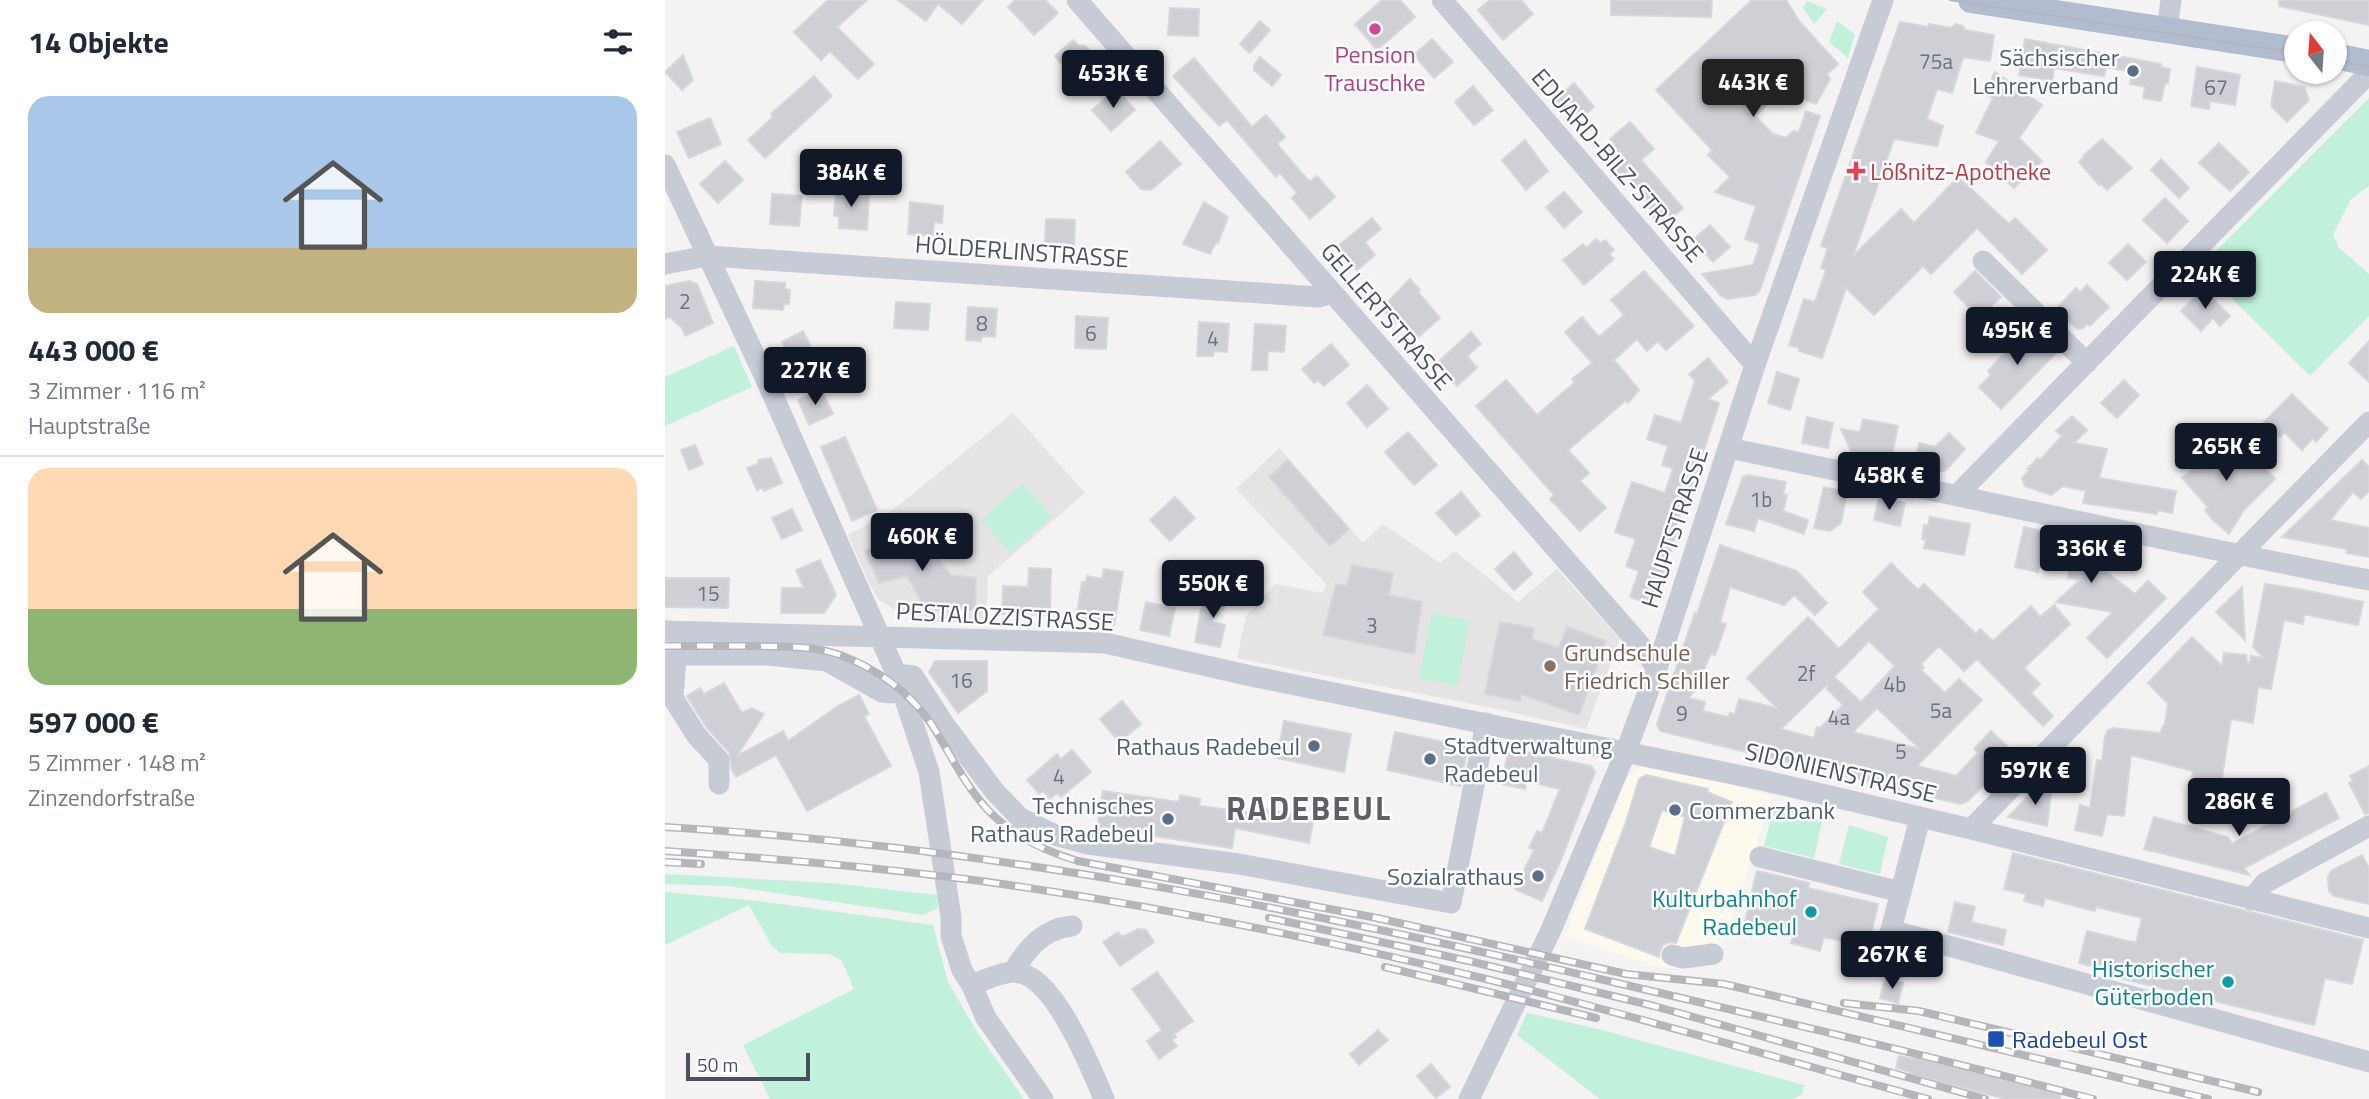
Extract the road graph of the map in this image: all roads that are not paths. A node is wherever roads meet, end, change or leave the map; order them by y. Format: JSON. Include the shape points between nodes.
{"nodes":[{"id":1,"x":1077,"y":0,"type":"edge"},
{"id":2,"x":1442,"y":0,"type":"edge"},
{"id":3,"x":1883,"y":0,"type":"edge"},
{"id":4,"x":1972,"y":0,"type":"edge"},
{"id":5,"x":2171,"y":0,"type":"edge"},
{"id":6,"x":2167,"y":31,"type":"junction"},
{"id":7,"x":2284,"y":48,"type":"edge"},
{"id":8,"x":2347,"y":58,"type":"edge"},
{"id":9,"x":2369,"y":63,"type":"edge"},
{"id":10,"x":2369,"y":73,"type":"edge"},
{"id":11,"x":665,"y":165,"type":"edge"},
{"id":12,"x":708,"y":256,"type":"junction"},
{"id":13,"x":1983,"y":261,"type":"dead end"},
{"id":14,"x":665,"y":264,"type":"edge"},
{"id":15,"x":1332,"y":293,"type":"junction"},
{"id":16,"x":2087,"y":363,"type":"junction"},
{"id":17,"x":1755,"y":365,"type":"junction"},
{"id":18,"x":2369,"y":422,"type":"edge"},
{"id":19,"x":1728,"y":448,"type":"junction"},
{"id":20,"x":1958,"y":494,"type":"junction"},
{"id":21,"x":2238,"y":555,"type":"junction"},
{"id":22,"x":2369,"y":580,"type":"edge"},
{"id":23,"x":864,"y":603,"type":"junction"},
{"id":24,"x":665,"y":631,"type":"edge"},
{"id":25,"x":842,"y":635,"type":"junction"},
{"id":26,"x":878,"y":636,"type":"junction"},
{"id":27,"x":671,"y":655,"type":"edge"},
{"id":28,"x":1657,"y":667,"type":"junction"},
{"id":29,"x":900,"y":685,"type":"junction"},
{"id":30,"x":1486,"y":723,"type":"junction"},
{"id":31,"x":1626,"y":751,"type":"junction"},
{"id":32,"x":719,"y":785,"type":"dead end"},
{"id":33,"x":1920,"y":818,"type":"junction"},
{"id":34,"x":2369,"y":826,"type":"edge"},
{"id":35,"x":1971,"y":829,"type":"junction"},
{"id":36,"x":1760,"y":858,"type":"dead end"},
{"id":37,"x":1901,"y":892,"type":"junction"},
{"id":38,"x":2251,"y":900,"type":"junction"},
{"id":39,"x":1072,"y":926,"type":"dead end"},
{"id":40,"x":2369,"y":928,"type":"edge"},
{"id":41,"x":1713,"y":954,"type":"dead end"},
{"id":42,"x":1672,"y":955,"type":"dead end"},
{"id":43,"x":1013,"y":972,"type":"junction"},
{"id":44,"x":972,"y":986,"type":"junction"},
{"id":45,"x":2369,"y":1062,"type":"edge"},
{"id":46,"x":1043,"y":1099,"type":"edge"},
{"id":47,"x":1104,"y":1099,"type":"edge"},
{"id":48,"x":1469,"y":1099,"type":"edge"}],
"edges":[{"from":1,"to":15,"type":"street","name":"GELLERTSTRASSE"},
{"from":2,"to":17,"type":"street","name":"EDUARD-BILZ-STRASSE"},
{"from":3,"to":17,"type":"street","name":"HAUPTSTRASSE"},
{"from":4,"to":6,"type":"main road"},
{"from":5,"to":6,"type":"street"},
{"from":6,"to":7,"type":"main road"},
{"from":8,"to":9,"type":"main road"},
{"from":10,"to":16,"type":"street"},
{"from":11,"to":12,"type":"street"},
{"from":12,"to":14,"type":"street","name":"HÖLDERLINSTRASSE"},
{"from":12,"to":15,"type":"street","name":"HÖLDERLINSTRASSE","via":[[1319,297]]},
{"from":12,"to":23,"type":"street"},
{"from":13,"to":16,"type":"street"},
{"from":15,"to":28,"type":"street","name":"GELLERTSTRASSE"},
{"from":16,"to":20,"type":"street"},
{"from":17,"to":19,"type":"street","name":"HAUPTSTRASSE"},
{"from":18,"to":21,"type":"street"},
{"from":19,"to":20,"type":"street"},
{"from":19,"to":28,"type":"street","name":"HAUPTSTRASSE"},
{"from":20,"to":21,"type":"street"},
{"from":21,"to":22,"type":"street"},
{"from":21,"to":35,"type":"street"},
{"from":23,"to":25,"type":"street"},
{"from":23,"to":26,"type":"street"},
{"from":24,"to":25,"type":"street","name":"PESTALOZZISTRASSE"},
{"from":25,"to":26,"type":"street","name":"PESTALOZZISTRASSE"},
{"from":26,"to":29,"type":"street"},
{"from":26,"to":30,"type":"street","name":"PESTALOZZISTRASSE","via":[[1105,643]]},
{"from":27,"to":29,"type":"street","via":[[767,655],[827,661],[882,692],[891,693]]},
{"from":27,"to":32,"type":"street","via":[[673,698],[719,760]]},
{"from":28,"to":31,"type":"street","name":"HAUPTSTRASSE"},
{"from":29,"to":30,"type":"street","via":[[905,675],[913,676],[974,766],[1020,818],[1055,835],[1451,903]]},
{"from":29,"to":44,"type":"street","via":[[929,772],[955,954]]},
{"from":30,"to":31,"type":"street","name":"PESTALOZZISTRASSE"},
{"from":31,"to":33,"type":"street","name":"SIDONIENSTRASSE"},
{"from":31,"to":48,"type":"street","name":"HAUPTSTRASSE","via":[[1551,930]]},
{"from":33,"to":35,"type":"street","name":"SIDONIENSTRASSE"},
{"from":33,"to":37,"type":"street"},
{"from":34,"to":38,"type":"street","via":[[2273,877]]},
{"from":35,"to":38,"type":"street","name":"SIDONIENSTRASSE"},
{"from":36,"to":37,"type":"street"},
{"from":37,"to":45,"type":"street","via":[[1888,938]]},
{"from":38,"to":40,"type":"street","name":"SIDONIENSTRASSE"},
{"from":39,"to":43,"type":"street","via":[[1038,939]]},
{"from":41,"to":42,"type":"street"},
{"from":43,"to":44,"type":"street"},
{"from":43,"to":47,"type":"street","via":[[1045,989],[1065,1017]]},
{"from":44,"to":46,"type":"street","via":[[986,1018]]}]}
